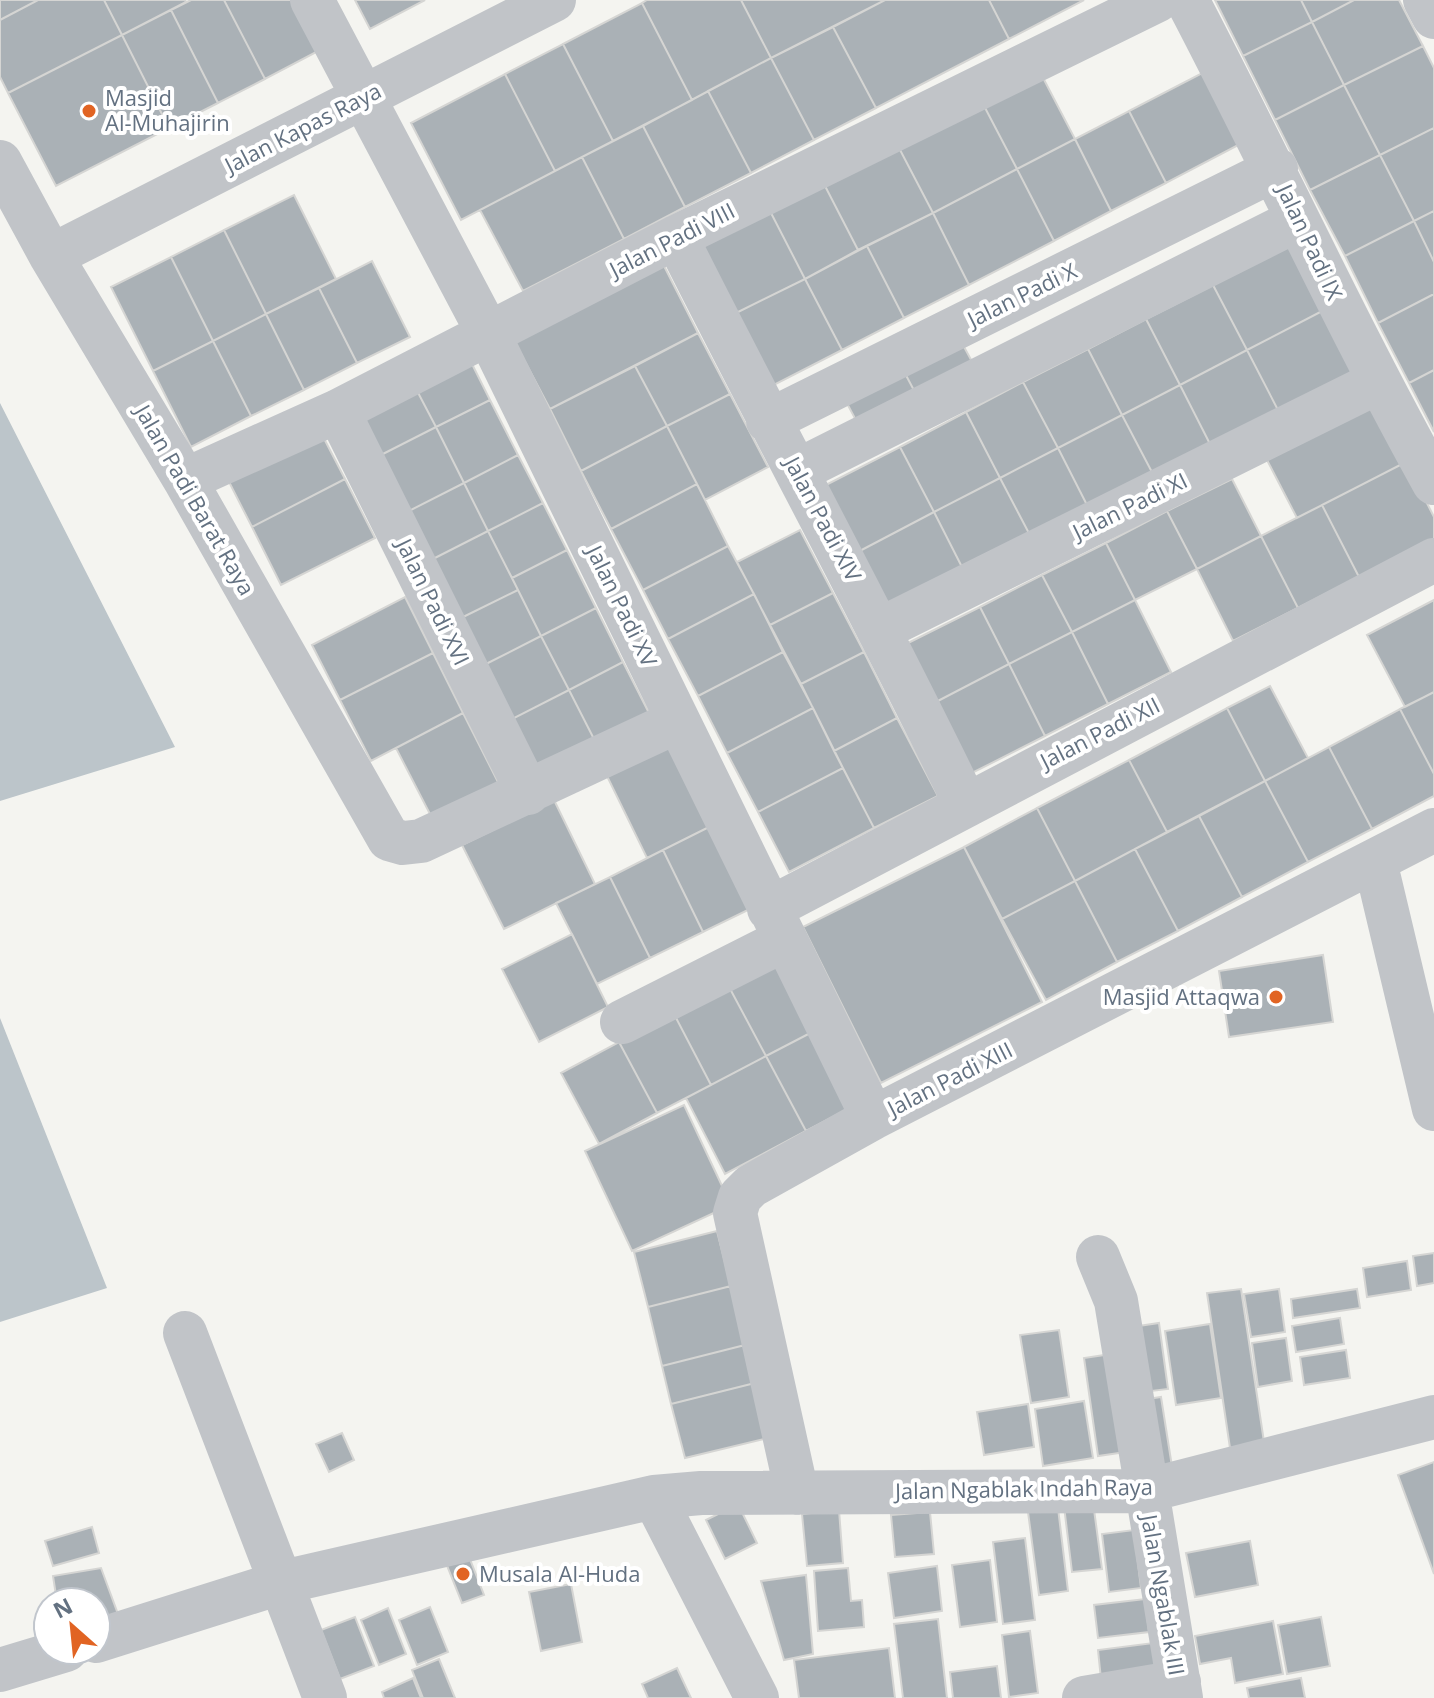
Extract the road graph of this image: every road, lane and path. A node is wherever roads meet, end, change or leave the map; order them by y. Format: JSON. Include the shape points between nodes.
{"nodes":[{"id":1,"x":312,"y":0,"type":"edge"},
{"id":2,"x":554,"y":0,"type":"edge"},
{"id":3,"x":1158,"y":0,"type":"edge"},
{"id":4,"x":1187,"y":0,"type":"edge"},
{"id":5,"x":1425,"y":0,"type":"edge"},
{"id":6,"x":1434,"y":17,"type":"edge"},
{"id":7,"x":362,"y":98,"type":"junction"},
{"id":8,"x":0,"y":162,"type":"edge"},
{"id":9,"x":1276,"y":169,"type":"junction"},
{"id":10,"x":1297,"y":220,"type":"junction"},
{"id":11,"x":676,"y":237,"type":"junction"},
{"id":12,"x":51,"y":256,"type":"junction"},
{"id":13,"x":488,"y":333,"type":"junction"},
{"id":14,"x":1378,"y":382,"type":"junction"},
{"id":15,"x":338,"y":411,"type":"junction"},
{"id":16,"x":768,"y":421,"type":"junction"},
{"id":17,"x":799,"y":470,"type":"junction"},
{"id":18,"x":185,"y":480,"type":"junction"},
{"id":19,"x":1434,"y":483,"type":"edge"},
{"id":20,"x":1434,"y":560,"type":"edge"},
{"id":21,"x":881,"y":629,"type":"junction"},
{"id":22,"x":678,"y":721,"type":"junction"},
{"id":23,"x":528,"y":793,"type":"junction"},
{"id":24,"x":965,"y":803,"type":"junction"},
{"id":25,"x":1434,"y":830,"type":"edge"},
{"id":26,"x":1375,"y":861,"type":"junction"},
{"id":27,"x":776,"y":924,"type":"junction"},
{"id":28,"x":622,"y":1022,"type":"dead end"},
{"id":29,"x":1434,"y":1109,"type":"edge"},
{"id":30,"x":873,"y":1118,"type":"junction"},
{"id":31,"x":1098,"y":1257,"type":"dead end"},
{"id":32,"x":185,"y":1333,"type":"dead end"},
{"id":33,"x":1434,"y":1417,"type":"edge"},
{"id":34,"x":1145,"y":1491,"type":"junction"},
{"id":35,"x":797,"y":1493,"type":"junction"},
{"id":36,"x":671,"y":1496,"type":"junction"},
{"id":37,"x":283,"y":1582,"type":"junction"},
{"id":38,"x":112,"y":1636,"type":"edge"},
{"id":39,"x":32,"y":1660,"type":"edge"},
{"id":40,"x":0,"y":1670,"type":"edge"},
{"id":41,"x":0,"y":1678,"type":"edge"},
{"id":42,"x":1180,"y":1690,"type":"edge"},
{"id":43,"x":5,"y":1698,"type":"edge"},
{"id":44,"x":325,"y":1698,"type":"edge"},
{"id":45,"x":757,"y":1698,"type":"edge"},
{"id":46,"x":1084,"y":1698,"type":"edge"}],
"edges":[{"from":1,"to":7,"type":"street","name":"Jalan Padi XV"},
{"from":2,"to":7,"type":"street","name":"Jalan Kapas Raya"},
{"from":3,"to":11,"type":"street","name":"Jalan Padi VIII"},
{"from":4,"to":9,"type":"street","name":"Jalan Padi IX"},
{"from":5,"to":6,"type":"street"},
{"from":7,"to":12,"type":"street","name":"Jalan Kapas Raya"},
{"from":7,"to":13,"type":"street","name":"Jalan Padi XV"},
{"from":8,"to":12,"type":"street","name":"Jalan Padi Barat Raya"},
{"from":9,"to":10,"type":"street","name":"Jalan Padi IX"},
{"from":9,"to":16,"type":"street","name":"Jalan Padi X"},
{"from":10,"to":14,"type":"street","name":"Jalan Padi IX"},
{"from":10,"to":17,"type":"street"},
{"from":11,"to":13,"type":"street","name":"Jalan Padi VIII"},
{"from":11,"to":16,"type":"street","name":"Jalan Padi XIV"},
{"from":12,"to":18,"type":"street","name":"Jalan Padi Barat Raya"},
{"from":13,"to":15,"type":"street","name":"Jalan Padi VIII"},
{"from":13,"to":22,"type":"street","name":"Jalan Padi XV"},
{"from":14,"to":19,"type":"street","name":"Jalan Padi IX"},
{"from":14,"to":21,"type":"street","name":"Jalan Padi XI"},
{"from":15,"to":18,"type":"street","name":"Jalan Padi VIII"},
{"from":15,"to":23,"type":"street","name":"Jalan Padi XVI"},
{"from":16,"to":17,"type":"street","name":"Jalan Padi XIV"},
{"from":17,"to":21,"type":"street","name":"Jalan Padi XIV"},
{"from":18,"to":23,"type":"street","name":"Jalan Padi Barat Raya","via":[[389,839],[421,841]]},
{"from":20,"to":24,"type":"street","name":"Jalan Padi XII"},
{"from":21,"to":24,"type":"street","name":"Jalan Padi XIV"},
{"from":22,"to":23,"type":"street"},
{"from":22,"to":27,"type":"street","name":"Jalan Padi XV"},
{"from":24,"to":27,"type":"street","name":"Jalan Padi XII"},
{"from":25,"to":26,"type":"street","name":"Jalan Padi XIII"},
{"from":26,"to":29,"type":"street"},
{"from":26,"to":30,"type":"street","name":"Jalan Padi XIII"},
{"from":27,"to":28,"type":"street","name":"Jalan Padi XII"},
{"from":27,"to":30,"type":"street","name":"Jalan Padi XV"},
{"from":30,"to":35,"type":"street","name":"Jalan Padi XIII","via":[[751,1186],[735,1213]]},
{"from":31,"to":34,"type":"street","name":"Jalan Ngablak III","via":[[1116,1301]]},
{"from":32,"to":37,"type":"street"},
{"from":33,"to":34,"type":"street","name":"Jalan Ngablak Indah Raya"},
{"from":34,"to":35,"type":"street","name":"Jalan Ngablak Indah Raya"},
{"from":34,"to":42,"type":"street","name":"Jalan Ngablak III"},
{"from":35,"to":36,"type":"street","name":"Jalan Ngablak Indah Raya"},
{"from":36,"to":37,"type":"street","name":"Jalan Ngablak Indah Raya"},
{"from":36,"to":45,"type":"street"},
{"from":37,"to":38,"type":"street","name":"Jalan Ngablak Indah Raya"},
{"from":37,"to":44,"type":"street"},
{"from":39,"to":40,"type":"street"},
{"from":41,"to":43,"type":"street"},
{"from":42,"to":46,"type":"street"}]}
